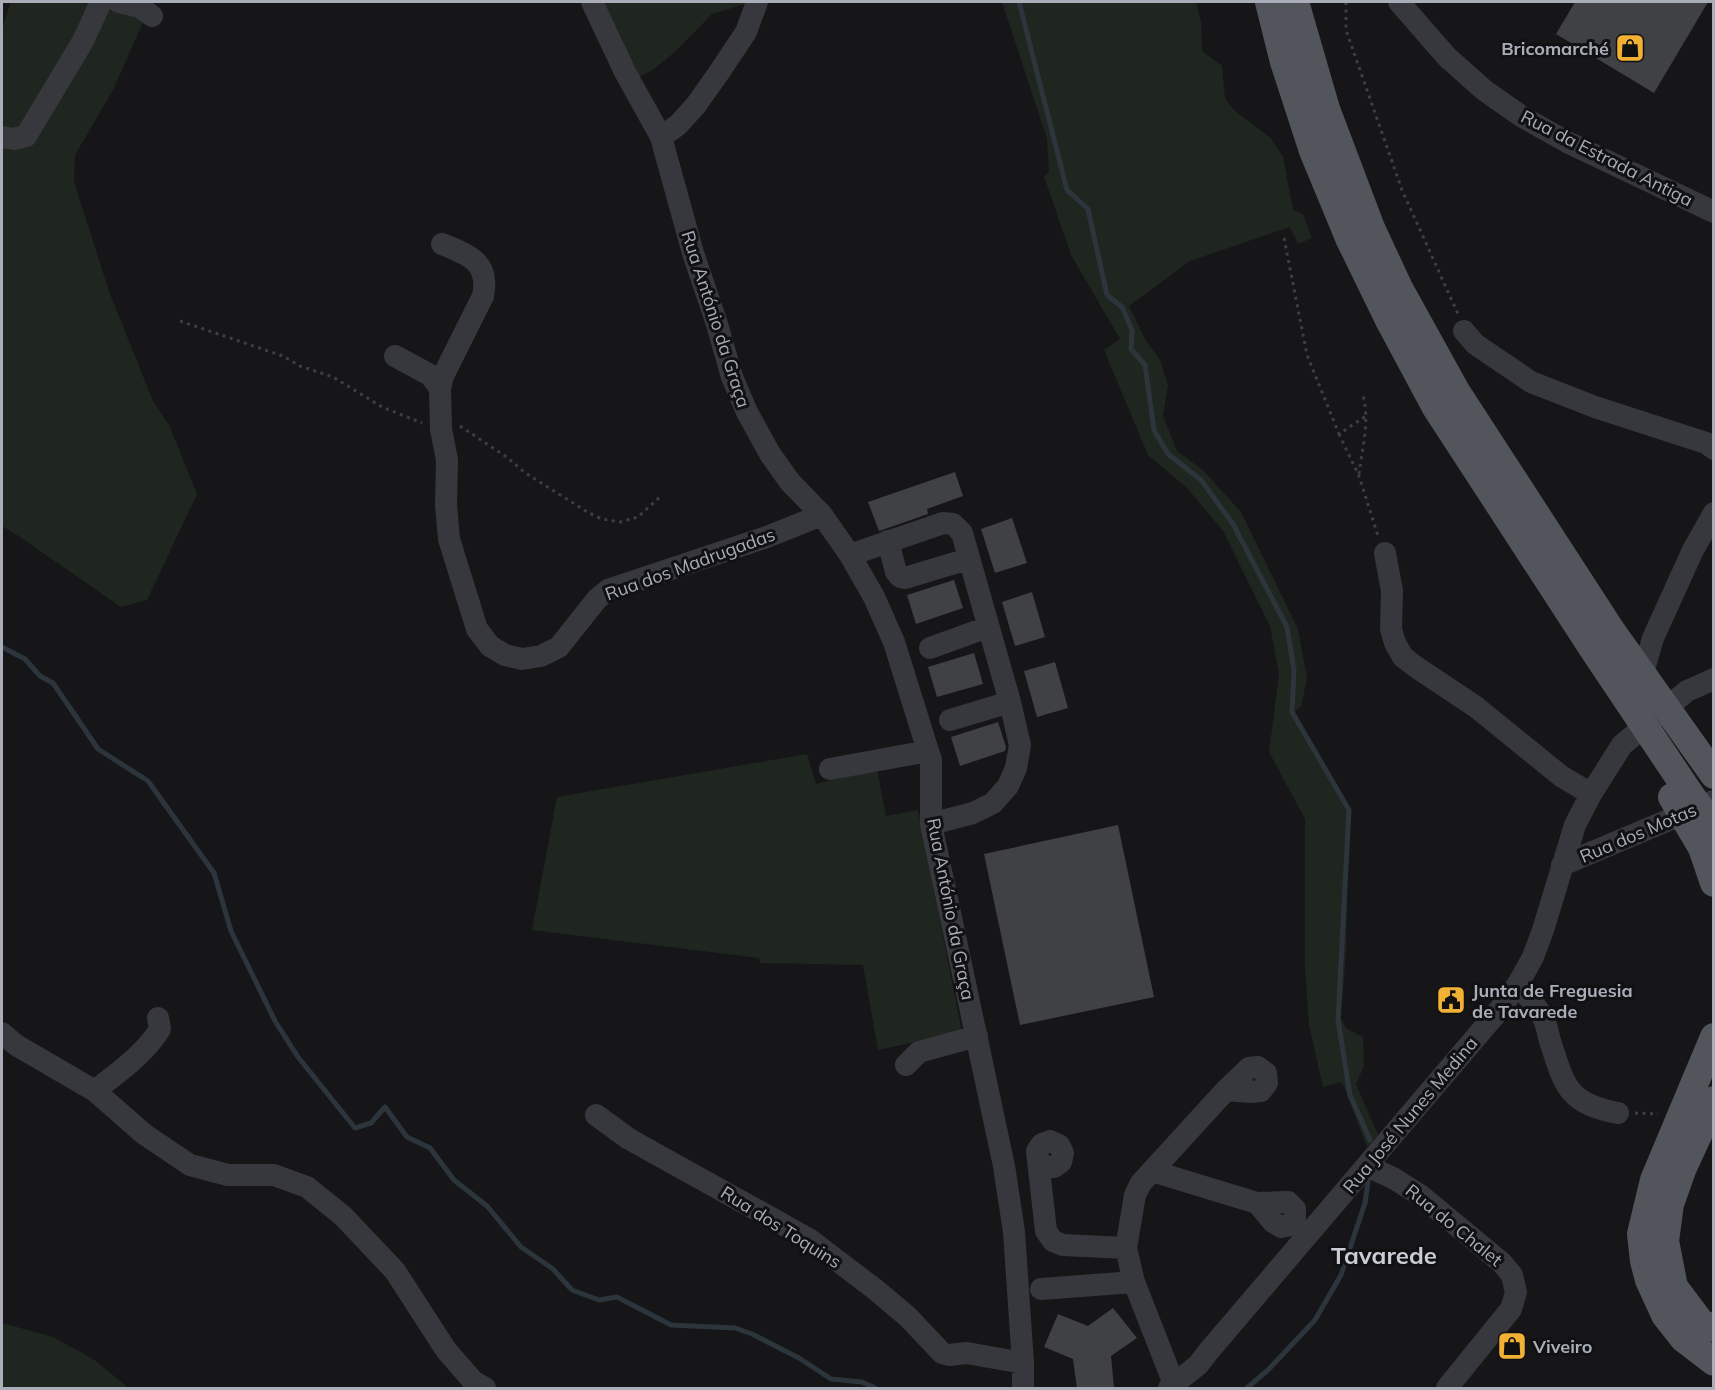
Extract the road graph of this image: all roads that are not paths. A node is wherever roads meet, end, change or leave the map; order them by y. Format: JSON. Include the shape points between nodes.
{"nodes":[{"id":1,"x":101,"y":2,"type":"edge"},
{"id":2,"x":119,"y":2,"type":"edge"},
{"id":3,"x":592,"y":2,"type":"edge"},
{"id":4,"x":757,"y":2,"type":"edge"},
{"id":5,"x":1269,"y":2,"type":"edge"},
{"id":6,"x":1294,"y":2,"type":"edge"},
{"id":7,"x":1399,"y":2,"type":"edge"},
{"id":8,"x":152,"y":16,"type":"dead end"},
{"id":9,"x":2,"y":137,"type":"edge"},
{"id":10,"x":661,"y":137,"type":"junction"},
{"id":11,"x":1713,"y":212,"type":"edge"},
{"id":12,"x":442,"y":244,"type":"dead end"},
{"id":13,"x":1464,"y":331,"type":"road end"},
{"id":14,"x":395,"y":356,"type":"dead end"},
{"id":15,"x":440,"y":388,"type":"junction"},
{"id":16,"x":1713,"y":449,"type":"edge"},
{"id":17,"x":1713,"y":513,"type":"edge"},
{"id":18,"x":822,"y":515,"type":"junction"},
{"id":19,"x":888,"y":541,"type":"junction"},
{"id":20,"x":1385,"y":553,"type":"road end"},
{"id":21,"x":850,"y":555,"type":"junction"},
{"id":22,"x":968,"y":559,"type":"junction"},
{"id":23,"x":988,"y":627,"type":"junction"},
{"id":24,"x":1602,"y":639,"type":"junction"},
{"id":25,"x":930,"y":648,"type":"dead end"},
{"id":26,"x":1713,"y":680,"type":"edge"},
{"id":27,"x":1615,"y":683,"type":"junction"},
{"id":28,"x":1010,"y":702,"type":"junction"},
{"id":29,"x":950,"y":720,"type":"dead end"},
{"id":30,"x":1622,"y":745,"type":"junction"},
{"id":31,"x":928,"y":751,"type":"junction"},
{"id":32,"x":830,"y":769,"type":"dead end"},
{"id":33,"x":1713,"y":775,"type":"edge"},
{"id":34,"x":1591,"y":794,"type":"junction"},
{"id":35,"x":1713,"y":801,"type":"edge"},
{"id":36,"x":931,"y":824,"type":"junction"},
{"id":37,"x":1713,"y":826,"type":"edge"},
{"id":38,"x":1562,"y":865,"type":"junction"},
{"id":39,"x":1713,"y":883,"type":"edge"},
{"id":40,"x":1518,"y":984,"type":"junction"},
{"id":41,"x":158,"y":1018,"type":"dead end"},
{"id":42,"x":2,"y":1033,"type":"edge"},
{"id":43,"x":977,"y":1036,"type":"junction"},
{"id":44,"x":1713,"y":1037,"type":"edge"},
{"id":45,"x":906,"y":1065,"type":"dead end"},
{"id":46,"x":1226,"y":1090,"type":"dead end"},
{"id":47,"x":95,"y":1091,"type":"junction"},
{"id":48,"x":1713,"y":1100,"type":"edge"},
{"id":49,"x":1618,"y":1113,"type":"dead end"},
{"id":50,"x":596,"y":1115,"type":"dead end"},
{"id":51,"x":1038,"y":1160,"type":"dead end"},
{"id":52,"x":1671,"y":1165,"type":"junction"},
{"id":53,"x":1367,"y":1166,"type":"junction"},
{"id":54,"x":1152,"y":1171,"type":"junction"},
{"id":55,"x":1257,"y":1203,"type":"dead end"},
{"id":56,"x":1126,"y":1248,"type":"junction"},
{"id":57,"x":1134,"y":1282,"type":"junction"},
{"id":58,"x":1041,"y":1289,"type":"dead end"},
{"id":59,"x":1713,"y":1328,"type":"edge"},
{"id":60,"x":1713,"y":1362,"type":"edge"},
{"id":61,"x":1023,"y":1363,"type":"junction"},
{"id":62,"x":1172,"y":1386,"type":"edge"},
{"id":63,"x":485,"y":1389,"type":"edge"},
{"id":64,"x":1023,"y":1389,"type":"edge"},
{"id":65,"x":1447,"y":1389,"type":"edge"}],
"edges":[{"from":1,"to":9,"type":"street","via":[[83,41],[26,136],[14,140]]},
{"from":2,"to":8,"type":"street","via":[[140,7]]},
{"from":3,"to":10,"type":"street","name":"Rua António da Graça"},
{"from":4,"to":10,"type":"street","via":[[746,32],[696,105]]},
{"from":5,"to":24,"type":"main road","via":[[1313,151],[1390,322],[1435,406]]},
{"from":6,"to":24,"type":"main road","via":[[1326,109],[1371,228],[1399,288]]},
{"from":7,"to":11,"type":"street","name":"Rua da Estrada Antiga","via":[[1447,57],[1521,116]]},
{"from":10,"to":18,"type":"street","name":"Rua António da Graça","via":[[732,377],[770,454]]},
{"from":12,"to":15,"type":"street","name":"Rua dos Madrugadas","via":[[475,261],[486,282]]},
{"from":13,"to":16,"type":"street","via":[[1475,344],[1531,382],[1706,443]]},
{"from":14,"to":15,"type":"street","via":[[430,375]]},
{"from":15,"to":18,"type":"street","name":"Rua dos Madrugadas","via":[[449,539],[477,629],[490,646],[505,655],[522,659],[541,656],[559,647],[597,598],[608,590]]},
{"from":17,"to":30,"type":"street","via":[[1653,638]]},
{"from":18,"to":21,"type":"street","name":"Rua António da Graça"},
{"from":19,"to":21,"type":"street"},
{"from":19,"to":22,"type":"street","via":[[943,523],[953,524],[962,533]]},
{"from":19,"to":22,"type":"street","via":[[900,577]]},
{"from":20,"to":34,"type":"street","via":[[1392,591],[1391,629],[1403,657],[1476,707],[1561,776]]},
{"from":21,"to":31,"type":"street","name":"Rua António da Graça","via":[[894,642]]},
{"from":22,"to":23,"type":"street"},
{"from":23,"to":25,"type":"street"},
{"from":23,"to":28,"type":"street"},
{"from":24,"to":27,"type":"main road"},
{"from":24,"to":33,"type":"main road"},
{"from":26,"to":30,"type":"street","name":"Rua José Nunes Medina","via":[[1687,691]]},
{"from":27,"to":37,"type":"main road"},
{"from":27,"to":39,"type":"main road","via":[[1637,739],[1702,848]]},
{"from":28,"to":29,"type":"street"},
{"from":28,"to":36,"type":"street","via":[[1020,745],[1008,786],[993,803],[973,813]]},
{"from":30,"to":34,"type":"street","name":"Rua José Nunes Medina"},
{"from":31,"to":32,"type":"street"},
{"from":31,"to":36,"type":"street","name":"Rua António da Graça"},
{"from":34,"to":38,"type":"street","name":"Rua José Nunes Medina","via":[[1575,825]]},
{"from":35,"to":38,"type":"street","name":"Rua dos Motas"},
{"from":36,"to":43,"type":"street","name":"Rua António da Graça"},
{"from":38,"to":40,"type":"street","name":"Rua José Nunes Medina","via":[[1543,930]]},
{"from":40,"to":49,"type":"street","via":[[1543,1018],[1568,1090],[1581,1102]]},
{"from":40,"to":53,"type":"street","name":"Rua José Nunes Medina"},
{"from":41,"to":47,"type":"street","via":[[160,1029],[152,1041]]},
{"from":42,"to":47,"type":"street"},
{"from":43,"to":45,"type":"street","via":[[919,1052]]},
{"from":43,"to":61,"type":"street","name":"Rua António da Graça","via":[[1014,1232]]},
{"from":44,"to":52,"type":"main road"},
{"from":46,"to":54,"type":"street"},
{"from":47,"to":63,"type":"street","via":[[144,1134],[190,1165],[228,1175],[274,1175],[307,1187],[343,1216],[395,1271],[446,1350]]},
{"from":48,"to":52,"type":"main road"},
{"from":50,"to":61,"type":"street","name":"Rua dos Toquins","via":[[629,1139],[809,1239],[908,1317],[942,1353],[967,1353]]},
{"from":51,"to":56,"type":"street","via":[[1046,1231],[1053,1241],[1063,1245]]},
{"from":52,"to":59,"type":"main road","via":[[1665,1241],[1674,1287],[1701,1323]]},
{"from":52,"to":60,"type":"main road","via":[[1653,1180],[1646,1207],[1641,1234],[1648,1280],[1665,1315],[1684,1339]]},
{"from":53,"to":62,"type":"street","name":"Rua José Nunes Medina","via":[[1198,1365]]},
{"from":53,"to":65,"type":"street","name":"Rua do Chalet","via":[[1420,1195],[1512,1275],[1516,1292],[1511,1309]]},
{"from":54,"to":55,"type":"street"},
{"from":54,"to":56,"type":"street","via":[[1135,1195]]},
{"from":56,"to":57,"type":"street"},
{"from":57,"to":58,"type":"street"},
{"from":57,"to":62,"type":"street"},
{"from":61,"to":64,"type":"street","name":"Rua António da Graça"}]}
